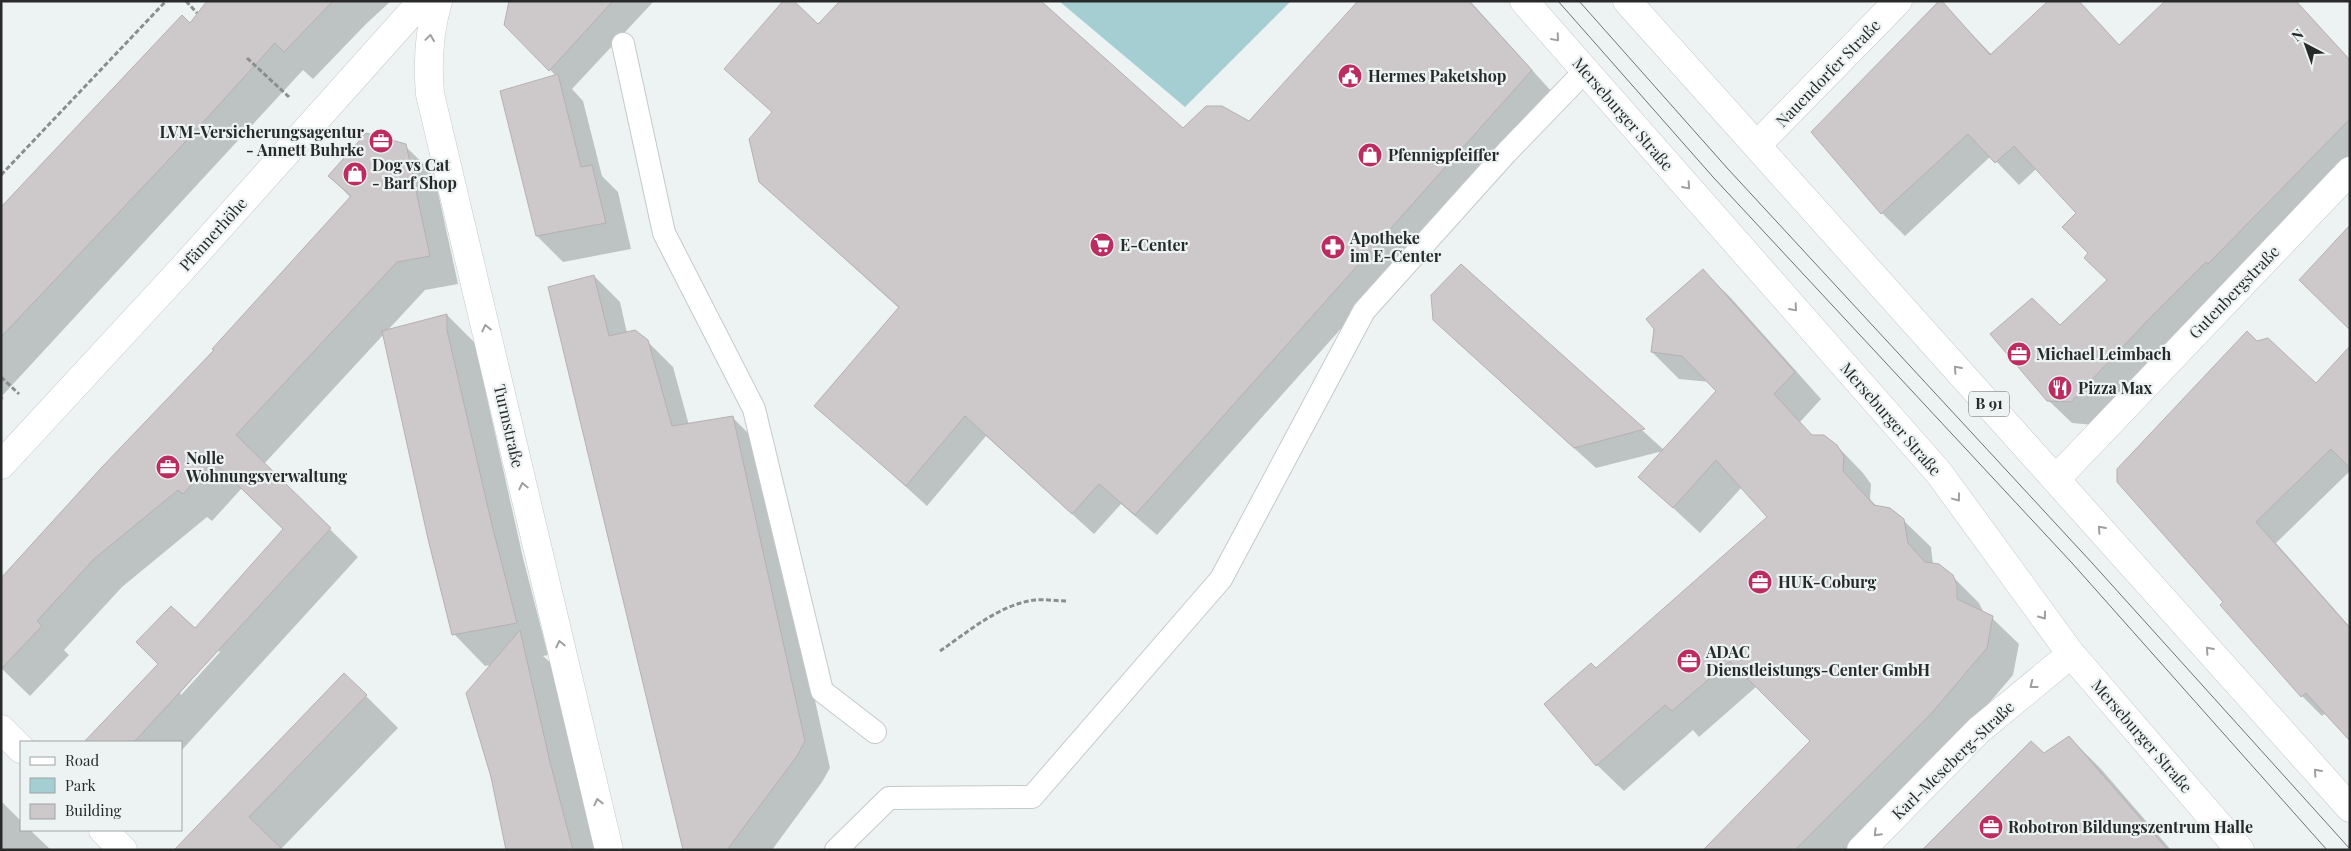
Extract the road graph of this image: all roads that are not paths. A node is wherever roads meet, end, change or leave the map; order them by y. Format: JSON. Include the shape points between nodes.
{"nodes":[{"id":1,"x":422,"y":1,"type":"edge"},
{"id":2,"x":438,"y":1,"type":"edge"},
{"id":3,"x":1524,"y":1,"type":"edge"},
{"id":4,"x":1627,"y":1,"type":"edge"},
{"id":5,"x":1898,"y":1,"type":"edge"},
{"id":6,"x":623,"y":44,"type":"dead end"},
{"id":7,"x":1585,"y":71,"type":"junction"},
{"id":8,"x":1757,"y":145,"type":"junction"},
{"id":9,"x":2350,"y":171,"type":"edge"},
{"id":10,"x":1,"y":465,"type":"edge"},
{"id":11,"x":2056,"y":479,"type":"junction"},
{"id":12,"x":2071,"y":654,"type":"junction"},
{"id":13,"x":1,"y":729,"type":"edge"},
{"id":14,"x":875,"y":732,"type":"dead end"},
{"id":15,"x":20,"y":748,"type":"edge"},
{"id":16,"x":2350,"y":808,"type":"edge"},
{"id":17,"x":104,"y":831,"type":"edge"},
{"id":18,"x":123,"y":850,"type":"edge"},
{"id":19,"x":609,"y":850,"type":"edge"},
{"id":20,"x":836,"y":850,"type":"edge"},
{"id":21,"x":1861,"y":850,"type":"edge"},
{"id":22,"x":2240,"y":850,"type":"edge"}],
"edges":[{"from":1,"to":10,"type":"street","name":"Pfännerhöhe"},
{"from":19,"to":2,"type":"street","name":"Turmstraße","one_way":true,"via":[[430,94],[428,50]]},
{"from":3,"to":7,"type":"street","name":"Merseburger Straße","one_way":true},
{"from":4,"to":8,"type":"street","number":"B 91"},
{"from":5,"to":8,"type":"street","name":"Nauendorfer Straße"},
{"from":6,"to":14,"type":"lane","via":[[664,233],[754,409],[822,691]]},
{"from":7,"to":12,"type":"street","name":"Merseburger Straße","one_way":true,"via":[[1938,474]]},
{"from":7,"to":20,"type":"lane","via":[[1506,153],[1364,311],[1221,578],[1032,797],[889,798]]},
{"from":11,"to":8,"type":"street","number":"B 91","one_way":true},
{"from":9,"to":11,"type":"street","name":"Gutenbergstraße"},
{"from":16,"to":11,"type":"street","number":"B 91","one_way":true},
{"from":12,"to":21,"type":"street","name":"Karl-Meseberg-Straße","one_way":true,"via":[[1979,730]]},
{"from":12,"to":22,"type":"street","name":"Merseburger Straße"},
{"from":13,"to":15,"type":"street"},
{"from":17,"to":18,"type":"street"}]}
